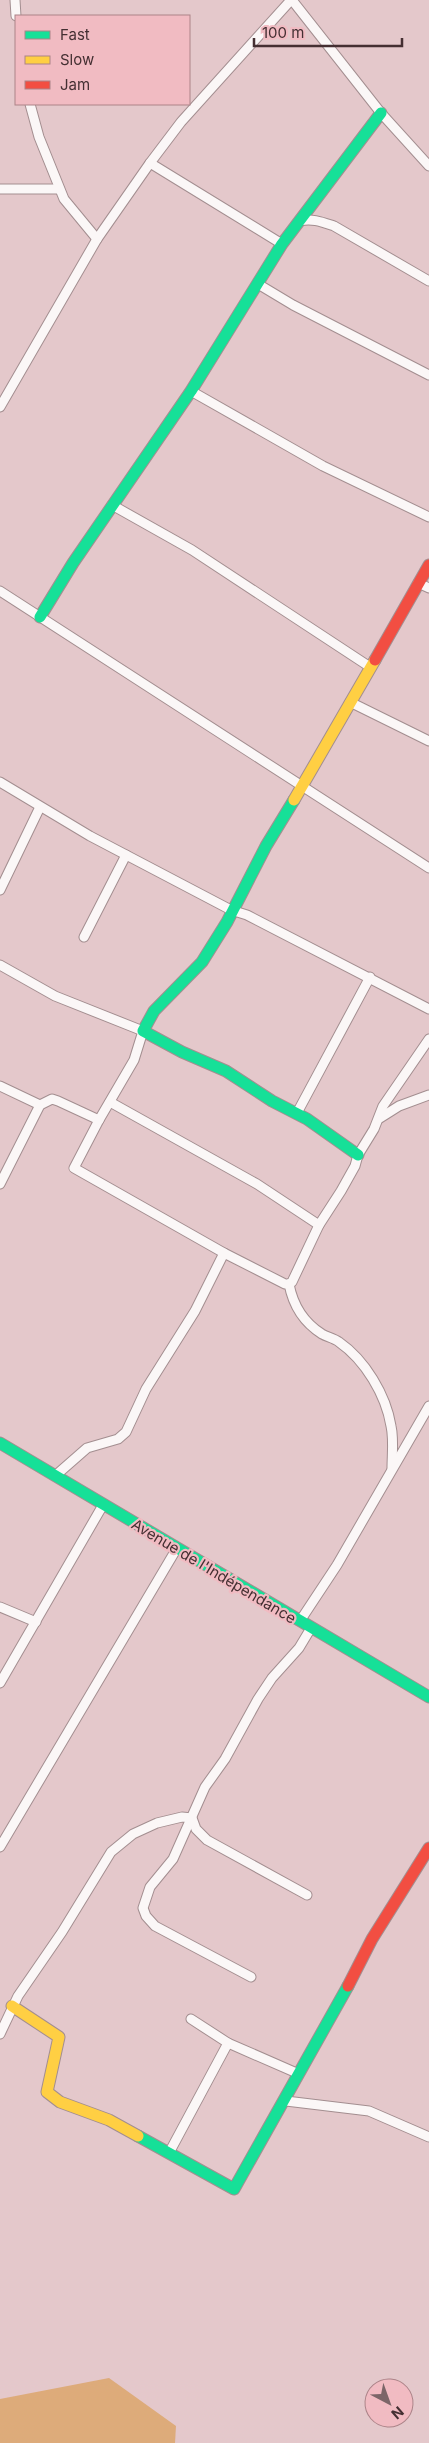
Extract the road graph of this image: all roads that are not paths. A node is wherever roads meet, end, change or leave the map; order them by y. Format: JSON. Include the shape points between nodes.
{"nodes":[{"id":1,"x":15,"y":0,"type":"edge"},
{"id":2,"x":291,"y":0,"type":"edge"},
{"id":3,"x":16,"y":15,"type":"edge"},
{"id":4,"x":30,"y":105,"type":"edge"},
{"id":5,"x":380,"y":113,"type":"junction"},
{"id":6,"x":150,"y":163,"type":"junction"},
{"id":7,"x":429,"y":166,"type":"edge"},
{"id":8,"x":0,"y":189,"type":"edge"},
{"id":9,"x":59,"y":189,"type":"junction"},
{"id":10,"x":300,"y":221,"type":"junction"},
{"id":11,"x":97,"y":239,"type":"junction"},
{"id":12,"x":282,"y":244,"type":"junction"},
{"id":13,"x":429,"y":281,"type":"edge"},
{"id":14,"x":258,"y":284,"type":"junction"},
{"id":15,"x":429,"y":376,"type":"edge"},
{"id":16,"x":191,"y":391,"type":"junction"},
{"id":17,"x":0,"y":407,"type":"edge"},
{"id":18,"x":112,"y":505,"type":"junction"},
{"id":19,"x":429,"y":517,"type":"edge"},
{"id":20,"x":429,"y":565,"type":"edge"},
{"id":21,"x":418,"y":583,"type":"junction"},
{"id":22,"x":429,"y":588,"type":"edge"},
{"id":23,"x":0,"y":591,"type":"edge"},
{"id":24,"x":40,"y":617,"type":"junction"},
{"id":25,"x":370,"y":667,"type":"junction"},
{"id":26,"x":350,"y":702,"type":"junction"},
{"id":27,"x":429,"y":741,"type":"edge"},
{"id":28,"x":0,"y":782,"type":"edge"},
{"id":29,"x":303,"y":786,"type":"junction"},
{"id":30,"x":40,"y":807,"type":"junction"},
{"id":31,"x":126,"y":856,"type":"junction"},
{"id":32,"x":428,"y":866,"type":"edge"},
{"id":33,"x":0,"y":890,"type":"edge"},
{"id":34,"x":231,"y":910,"type":"junction"},
{"id":35,"x":84,"y":937,"type":"dead end"},
{"id":36,"x":0,"y":965,"type":"edge"},
{"id":37,"x":370,"y":977,"type":"junction"},
{"id":38,"x":429,"y":1009,"type":"edge"},
{"id":39,"x":143,"y":1031,"type":"junction"},
{"id":40,"x":429,"y":1040,"type":"edge"},
{"id":41,"x":0,"y":1086,"type":"edge"},
{"id":42,"x":429,"y":1095,"type":"edge"},
{"id":43,"x":110,"y":1102,"type":"junction"},
{"id":44,"x":40,"y":1105,"type":"junction"},
{"id":45,"x":297,"y":1113,"type":"junction"},
{"id":46,"x":380,"y":1118,"type":"junction"},
{"id":47,"x":99,"y":1120,"type":"junction"},
{"id":48,"x":358,"y":1155,"type":"junction"},
{"id":49,"x":0,"y":1184,"type":"edge"},
{"id":50,"x":319,"y":1225,"type":"junction"},
{"id":51,"x":224,"y":1253,"type":"junction"},
{"id":52,"x":289,"y":1284,"type":"junction"},
{"id":53,"x":429,"y":1406,"type":"edge"},
{"id":54,"x":0,"y":1443,"type":"edge"},
{"id":55,"x":392,"y":1469,"type":"junction"},
{"id":56,"x":55,"y":1476,"type":"junction"},
{"id":57,"x":103,"y":1505,"type":"junction"},
{"id":58,"x":177,"y":1548,"type":"junction"},
{"id":59,"x":0,"y":1607,"type":"edge"},
{"id":60,"x":300,"y":1621,"type":"junction"},
{"id":61,"x":36,"y":1622,"type":"junction"},
{"id":62,"x":312,"y":1628,"type":"junction"},
{"id":63,"x":0,"y":1683,"type":"edge"},
{"id":64,"x":428,"y":1696,"type":"edge"},
{"id":65,"x":192,"y":1818,"type":"junction"},
{"id":66,"x":0,"y":1847,"type":"edge"},
{"id":67,"x":429,"y":1848,"type":"edge"},
{"id":68,"x":307,"y":1895,"type":"dead end"},
{"id":69,"x":251,"y":1977,"type":"dead end"},
{"id":70,"x":12,"y":2006,"type":"junction"},
{"id":71,"x":192,"y":2019,"type":"dead end"},
{"id":72,"x":0,"y":2034,"type":"edge"},
{"id":73,"x":228,"y":2043,"type":"junction"},
{"id":74,"x":298,"y":2074,"type":"junction"},
{"id":75,"x":286,"y":2101,"type":"junction"},
{"id":76,"x":429,"y":2138,"type":"edge"},
{"id":77,"x":169,"y":2153,"type":"junction"}],
"edges":[{"from":1,"to":3,"type":"street"},
{"from":2,"to":5,"type":"street"},
{"from":2,"to":6,"type":"street","via":[[181,122]]},
{"from":4,"to":9,"type":"street"},
{"from":5,"to":7,"type":"street"},
{"from":5,"to":10,"type":"street"},
{"from":6,"to":11,"type":"street"},
{"from":6,"to":12,"type":"street"},
{"from":8,"to":9,"type":"street"},
{"from":9,"to":11,"type":"street","via":[[72,211]]},
{"from":10,"to":12,"type":"street"},
{"from":10,"to":13,"type":"street","via":[[308,219],[334,226]]},
{"from":11,"to":17,"type":"street"},
{"from":12,"to":14,"type":"street"},
{"from":14,"to":15,"type":"street"},
{"from":14,"to":16,"type":"street"},
{"from":16,"to":18,"type":"street"},
{"from":16,"to":19,"type":"street","via":[[323,466]]},
{"from":18,"to":24,"type":"street"},
{"from":18,"to":25,"type":"street","via":[[208,560]]},
{"from":20,"to":21,"type":"street"},
{"from":21,"to":22,"type":"street"},
{"from":21,"to":25,"type":"street"},
{"from":23,"to":24,"type":"street"},
{"from":24,"to":29,"type":"street"},
{"from":25,"to":26,"type":"street"},
{"from":26,"to":27,"type":"street"},
{"from":26,"to":29,"type":"street"},
{"from":28,"to":30,"type":"street"},
{"from":29,"to":32,"type":"street"},
{"from":29,"to":34,"type":"street"},
{"from":30,"to":31,"type":"street"},
{"from":30,"to":33,"type":"street"},
{"from":31,"to":34,"type":"street"},
{"from":31,"to":35,"type":"street"},
{"from":34,"to":37,"type":"street"},
{"from":34,"to":39,"type":"street","via":[[202,962],[154,1012]]},
{"from":36,"to":39,"type":"street","via":[[55,996]]},
{"from":37,"to":38,"type":"street"},
{"from":37,"to":45,"type":"street"},
{"from":39,"to":43,"type":"street","via":[[134,1060]]},
{"from":39,"to":45,"type":"street","via":[[226,1071]]},
{"from":40,"to":46,"type":"street","via":[[382,1106]]},
{"from":41,"to":44,"type":"street"},
{"from":42,"to":46,"type":"street","via":[[399,1106]]},
{"from":43,"to":47,"type":"street"},
{"from":43,"to":50,"type":"street","via":[[257,1184]]},
{"from":44,"to":47,"type":"street","via":[[52,1099]]},
{"from":44,"to":49,"type":"street"},
{"from":45,"to":48,"type":"street"},
{"from":46,"to":48,"type":"street"},
{"from":47,"to":51,"type":"street","via":[[74,1168]]},
{"from":48,"to":50,"type":"street","via":[[355,1166]]},
{"from":50,"to":52,"type":"street"},
{"from":51,"to":52,"type":"street"},
{"from":51,"to":56,"type":"street","via":[[195,1311],[146,1389],[126,1432],[118,1440],[87,1448]]},
{"from":52,"to":55,"type":"street","via":[[297,1310],[321,1334],[347,1348],[373,1380],[387,1407],[392,1428]]},
{"from":53,"to":55,"type":"street"},
{"from":54,"to":56,"type":"street","name":"Avenue de l'Indépendance"},
{"from":55,"to":60,"type":"street","via":[[337,1565]]},
{"from":56,"to":57,"type":"street","name":"Avenue de l'Indépendance"},
{"from":57,"to":58,"type":"street","name":"Avenue de l'Indépendance"},
{"from":57,"to":61,"type":"street"},
{"from":58,"to":60,"type":"street","name":"Avenue de l'Indépendance"},
{"from":58,"to":66,"type":"street"},
{"from":59,"to":61,"type":"street"},
{"from":60,"to":62,"type":"street","name":"Avenue de l'Indépendance"},
{"from":61,"to":63,"type":"street"},
{"from":62,"to":64,"type":"street","name":"Avenue de l'Indépendance"},
{"from":62,"to":65,"type":"street","via":[[258,1699],[225,1759],[205,1787]]},
{"from":65,"to":68,"type":"street","via":[[196,1829],[207,1840]]},
{"from":65,"to":69,"type":"street","via":[[173,1860],[150,1887],[143,1908],[155,1926]]},
{"from":65,"to":70,"type":"street","via":[[157,1823],[133,1834],[111,1852]]},
{"from":67,"to":74,"type":"street","via":[[372,1939],[337,2009]]},
{"from":70,"to":72,"type":"street"},
{"from":70,"to":77,"type":"street","via":[[59,2037],[47,2092],[60,2102],[109,2120]]},
{"from":71,"to":73,"type":"street"},
{"from":73,"to":74,"type":"street"},
{"from":73,"to":77,"type":"street"},
{"from":74,"to":75,"type":"street"},
{"from":75,"to":76,"type":"street","via":[[369,2111]]},
{"from":75,"to":77,"type":"street","via":[[234,2189]]}]}
